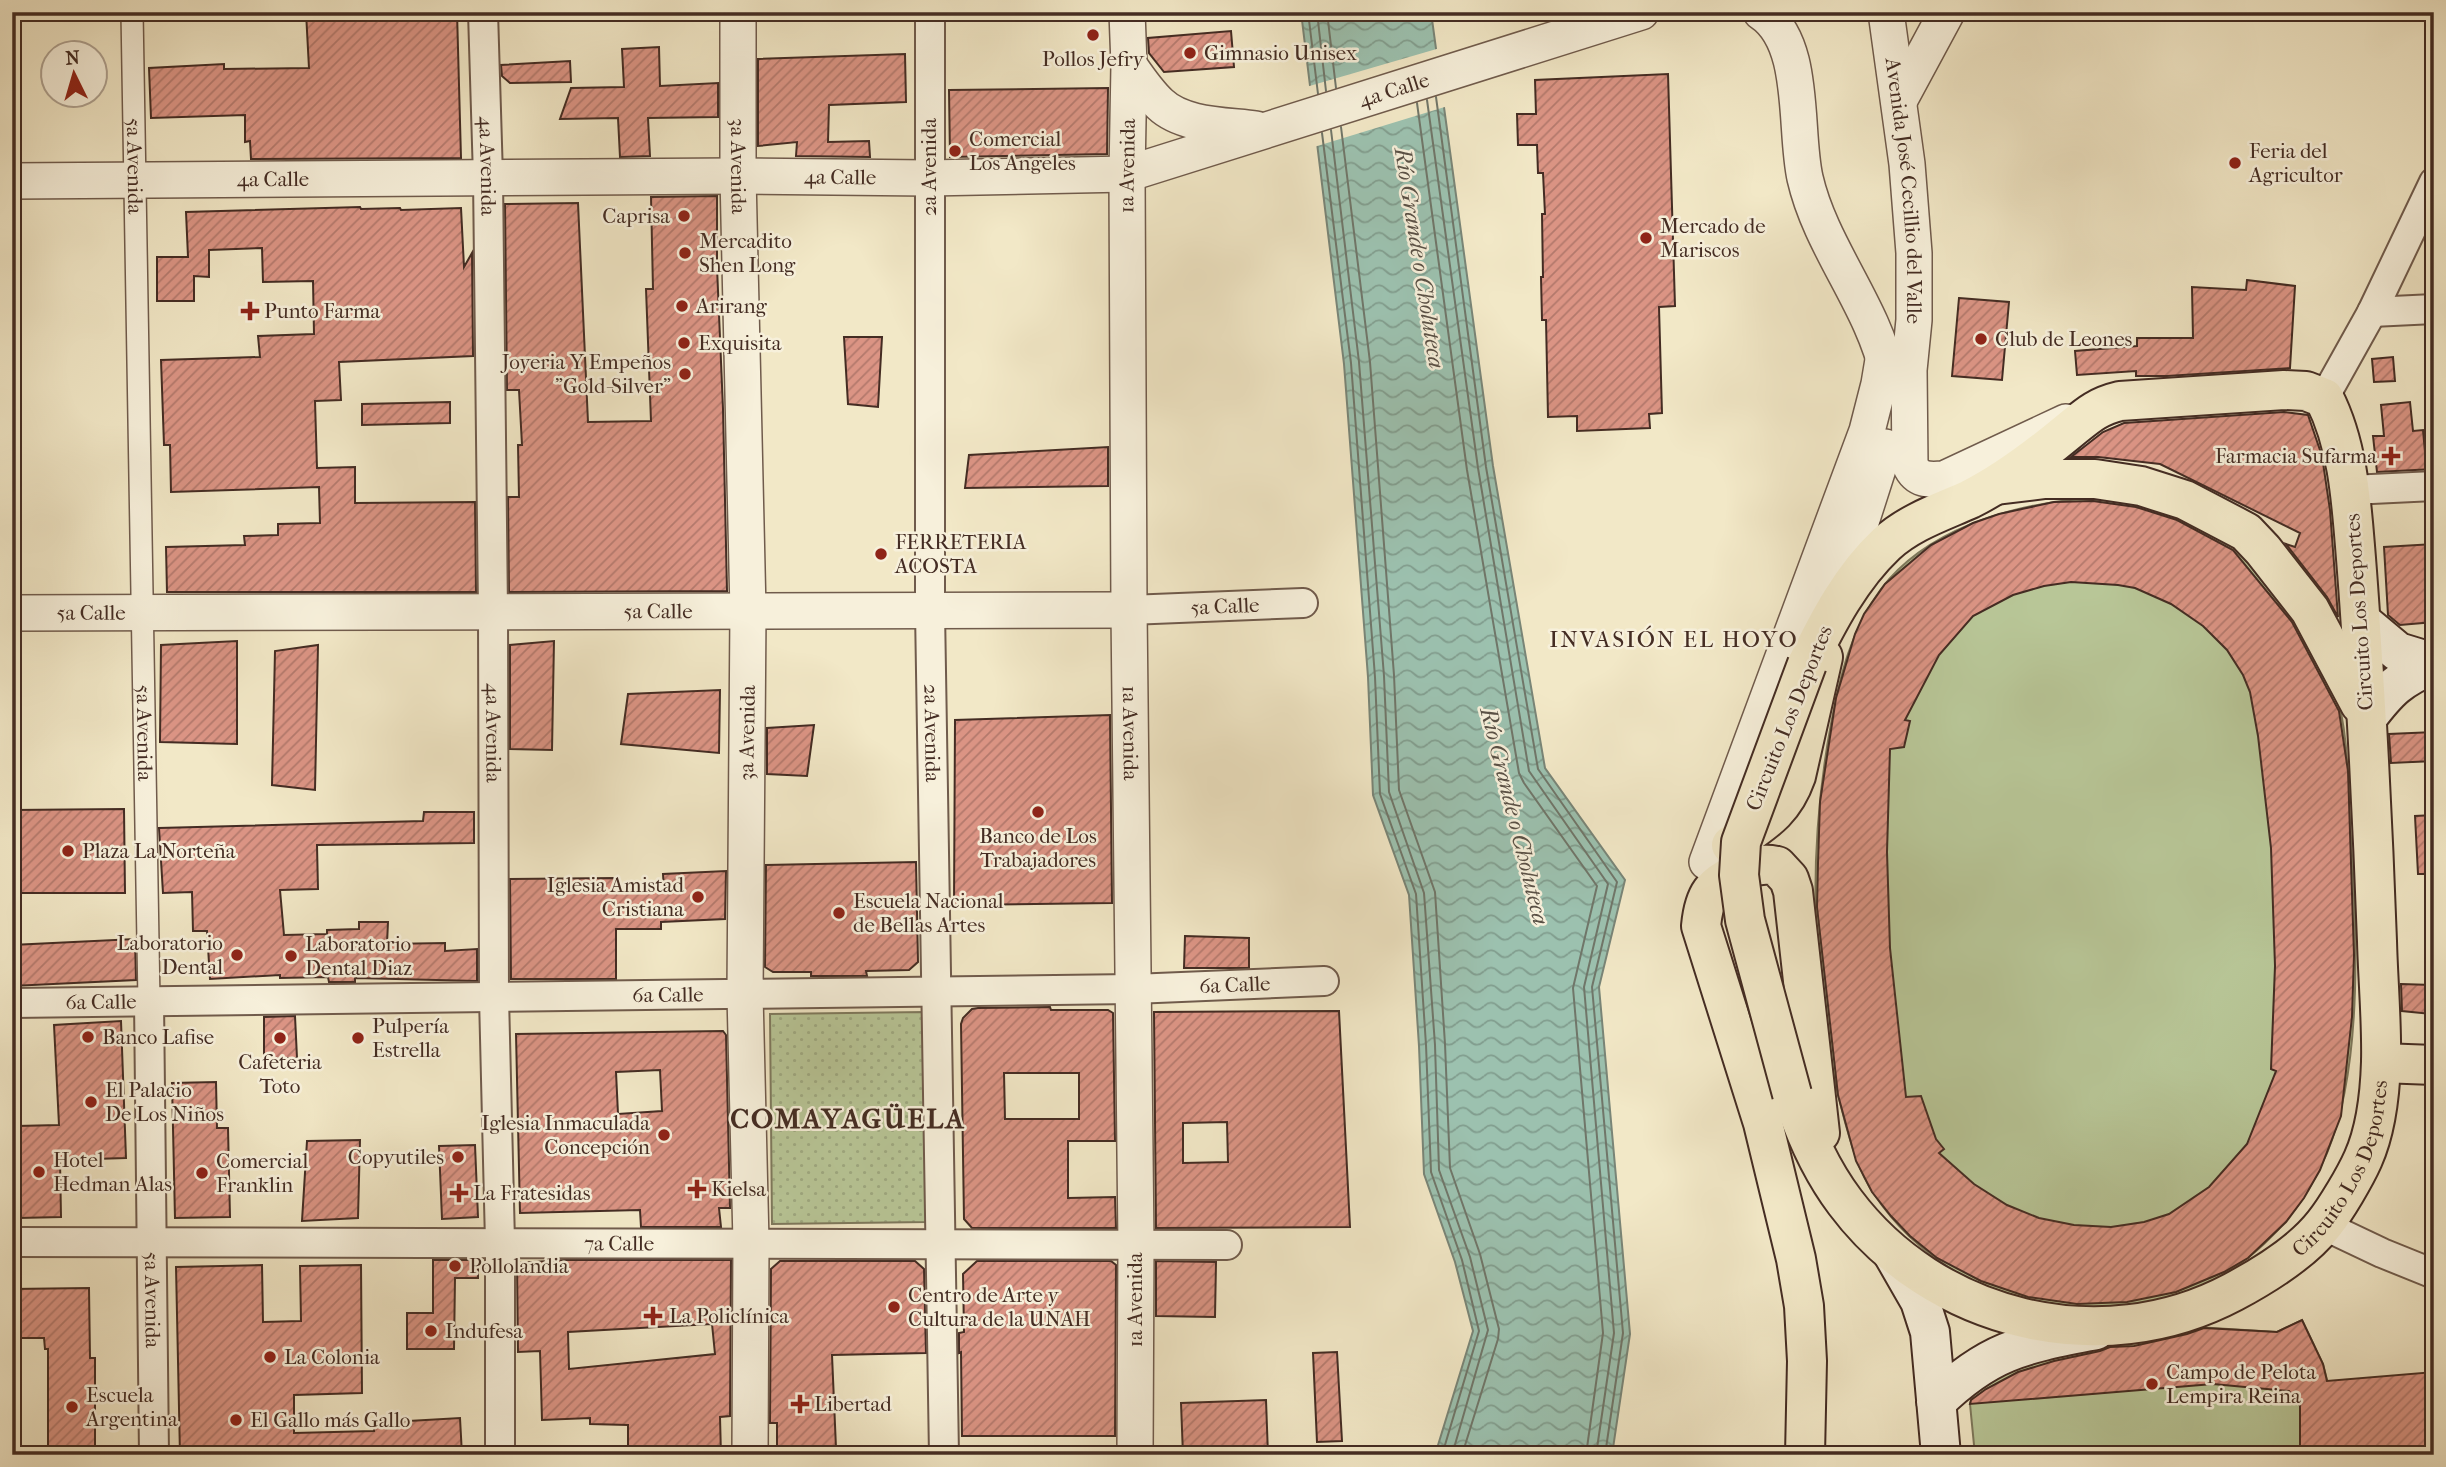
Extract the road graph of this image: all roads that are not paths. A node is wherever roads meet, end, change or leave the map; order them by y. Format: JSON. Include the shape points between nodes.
{"nodes":[{"id":1,"x":132,"y":12,"type":"edge"},
{"id":2,"x":484,"y":12,"type":"edge"},
{"id":3,"x":738,"y":12,"type":"edge"},
{"id":4,"x":930,"y":12,"type":"edge"},
{"id":5,"x":1127,"y":12,"type":"edge"},
{"id":6,"x":1641,"y":12,"type":"edge"},
{"id":7,"x":1761,"y":12,"type":"edge"},
{"id":8,"x":1947,"y":12,"type":"edge"},
{"id":9,"x":1888,"y":25,"type":"edge"},
{"id":10,"x":1129,"y":65,"type":"junction"},
{"id":11,"x":1899,"y":101,"type":"junction"},
{"id":12,"x":1274,"y":127,"type":"junction"},
{"id":13,"x":1127,"y":174,"type":"junction"},
{"id":14,"x":738,"y":176,"type":"junction"},
{"id":15,"x":488,"y":177,"type":"junction"},
{"id":16,"x":928,"y":178,"type":"junction"},
{"id":17,"x":12,"y":181,"type":"edge"},
{"id":18,"x":134,"y":181,"type":"junction"},
{"id":19,"x":2434,"y":182,"type":"edge"},
{"id":20,"x":2434,"y":309,"type":"edge"},
{"id":21,"x":2372,"y":312,"type":"junction"},
{"id":22,"x":1890,"y":354,"type":"junction"},
{"id":23,"x":2324,"y":398,"type":"junction"},
{"id":24,"x":2091,"y":411,"type":"junction"},
{"id":25,"x":1995,"y":485,"type":"junction"},
{"id":26,"x":2434,"y":486,"type":"edge"},
{"id":27,"x":2351,"y":490,"type":"junction"},
{"id":28,"x":1303,"y":603,"type":"dead end"},
{"id":29,"x":1129,"y":610,"type":"junction"},
{"id":30,"x":493,"y":611,"type":"junction"},
{"id":31,"x":748,"y":611,"type":"junction"},
{"id":32,"x":930,"y":611,"type":"junction"},
{"id":33,"x":143,"y":612,"type":"junction"},
{"id":34,"x":12,"y":613,"type":"edge"},
{"id":35,"x":1832,"y":614,"type":"junction"},
{"id":36,"x":2361,"y":621,"type":"junction"},
{"id":37,"x":2434,"y":664,"type":"edge"},
{"id":38,"x":2367,"y":718,"type":"junction"},
{"id":39,"x":1707,"y":862,"type":"junction"},
{"id":40,"x":1324,"y":981,"type":"dead end"},
{"id":41,"x":1133,"y":989,"type":"junction"},
{"id":42,"x":935,"y":992,"type":"junction"},
{"id":43,"x":745,"y":994,"type":"junction"},
{"id":44,"x":494,"y":997,"type":"junction"},
{"id":45,"x":149,"y":1001,"type":"junction"},
{"id":46,"x":12,"y":1003,"type":"edge"},
{"id":47,"x":2381,"y":1063,"type":"junction"},
{"id":48,"x":2434,"y":1065,"type":"edge"},
{"id":49,"x":1825,"y":1170,"type":"junction"},
{"id":50,"x":2323,"y":1225,"type":"junction"},
{"id":51,"x":12,"y":1242,"type":"edge"},
{"id":52,"x":152,"y":1242,"type":"junction"},
{"id":53,"x":500,"y":1242,"type":"junction"},
{"id":54,"x":751,"y":1242,"type":"junction"},
{"id":55,"x":941,"y":1242,"type":"junction"},
{"id":56,"x":1136,"y":1243,"type":"junction"},
{"id":57,"x":1227,"y":1245,"type":"dead end"},
{"id":58,"x":1893,"y":1254,"type":"junction"},
{"id":59,"x":2434,"y":1274,"type":"edge"},
{"id":60,"x":2112,"y":1326,"type":"junction"},
{"id":61,"x":1936,"y":1402,"type":"junction"},
{"id":62,"x":154,"y":1455,"type":"edge"},
{"id":63,"x":500,"y":1455,"type":"edge"},
{"id":64,"x":750,"y":1455,"type":"edge"},
{"id":65,"x":944,"y":1455,"type":"edge"},
{"id":66,"x":1135,"y":1455,"type":"edge"},
{"id":67,"x":1788,"y":1455,"type":"edge"},
{"id":68,"x":1805,"y":1455,"type":"edge"},
{"id":69,"x":1941,"y":1455,"type":"edge"}],
"edges":[{"from":1,"to":18,"type":"street","name":"5a Avenida"},
{"from":2,"to":15,"type":"street","name":"4a Avenida"},
{"from":3,"to":14,"type":"street","name":"3a Avenida"},
{"from":4,"to":16,"type":"street","name":"2a Avenida"},
{"from":5,"to":10,"type":"street","name":"1a Avenida"},
{"from":6,"to":12,"type":"street","name":"4a Calle"},
{"from":7,"to":22,"type":"street","via":[[1783,36],[1792,56],[1800,151],[1815,212]]},
{"from":8,"to":11,"type":"street"},
{"from":9,"to":11,"type":"street","name":"Avenida José Cecillio del Valle"},
{"from":10,"to":12,"type":"street","via":[[1170,112],[1192,120]]},
{"from":10,"to":13,"type":"street","name":"1a Avenida"},
{"from":11,"to":22,"type":"street","name":"Avenida José Cecillio del Valle","via":[[1908,164],[1914,320]]},
{"from":12,"to":13,"type":"street","name":"4a Calle"},
{"from":13,"to":16,"type":"street","name":"4a Calle"},
{"from":13,"to":29,"type":"street","name":"1a Avenida"},
{"from":14,"to":15,"type":"street","name":"4a Calle"},
{"from":14,"to":16,"type":"street","name":"4a Calle"},
{"from":14,"to":31,"type":"street","name":"3a Avenida"},
{"from":15,"to":18,"type":"street","name":"4a Calle"},
{"from":15,"to":30,"type":"street","name":"4a Avenida"},
{"from":16,"to":32,"type":"street","name":"2a Avenida"},
{"from":17,"to":18,"type":"street","name":"4a Calle"},
{"from":18,"to":33,"type":"street","name":"5a Avenida"},
{"from":19,"to":21,"type":"street"},
{"from":20,"to":21,"type":"street"},
{"from":21,"to":23,"type":"street"},
{"from":22,"to":24,"type":"street","name":"Avenida José Cecillio del Valle","via":[[1908,455],[1914,474],[1924,480],[1953,476]]},
{"from":22,"to":35,"type":"street","name":"Avenida José Cecillio del Valle","via":[[1896,412]]},
{"from":22,"to":39,"type":"street","via":[[1867,431]]},
{"from":23,"to":24,"type":"main road","name":"Circuito Los Deportes","via":[[2284,390],[2120,401]]},
{"from":23,"to":27,"type":"main road","name":"Circuito Los Deportes","via":[[2334,418]]},
{"from":24,"to":25,"type":"main road","name":"Circuito Los Deportes"},
{"from":25,"to":35,"type":"main road","name":"Circuito Los Deportes","via":[[1933,514],[1887,543]]},
{"from":25,"to":38,"type":"main road","via":[[2095,478],[2141,486],[2185,500],[2246,532],[2310,610]]},
{"from":26,"to":27,"type":"street"},
{"from":27,"to":36,"type":"main road","name":"Circuito Los Deportes"},
{"from":28,"to":29,"type":"street","name":"5a Calle"},
{"from":29,"to":32,"type":"street","name":"5a Calle"},
{"from":29,"to":41,"type":"street","name":"1a Avenida"},
{"from":30,"to":31,"type":"street","name":"5a Calle"},
{"from":30,"to":33,"type":"street","name":"5a Calle"},
{"from":30,"to":44,"type":"street","name":"4a Avenida"},
{"from":31,"to":32,"type":"street","name":"5a Calle"},
{"from":31,"to":43,"type":"street","name":"3a Avenida"},
{"from":32,"to":42,"type":"street","name":"2a Avenida"},
{"from":33,"to":34,"type":"street","name":"5a Calle"},
{"from":33,"to":45,"type":"street","name":"5a Avenida"},
{"from":35,"to":39,"type":"main road","via":[[1790,792],[1772,815]]},
{"from":35,"to":49,"type":"main road","name":"Circuito Los Deportes","bridge":true,"via":[[1807,664],[1748,820],[1739,859],[1745,920],[1791,1094]]},
{"from":36,"to":37,"type":"main road","via":[[2398,652]]},
{"from":36,"to":38,"type":"main road","name":"Circuito Los Deportes"},
{"from":37,"to":38,"type":"main road","via":[[2390,689]]},
{"from":38,"to":47,"type":"main road","name":"Circuito Los Deportes"},
{"from":39,"to":67,"type":"main road","via":[[1695,873],[1681,901],[1679,936],[1705,1000],[1746,1130],[1779,1259],[1789,1360]]},
{"from":40,"to":41,"type":"street","name":"6a Calle"},
{"from":41,"to":42,"type":"street","name":"6a Calle"},
{"from":41,"to":56,"type":"street","name":"1a Avenida"},
{"from":42,"to":43,"type":"street","name":"6a Calle"},
{"from":42,"to":55,"type":"street","name":"2a Avenida"},
{"from":43,"to":44,"type":"street","name":"6a Calle"},
{"from":43,"to":54,"type":"street","name":"3a Avenida"},
{"from":44,"to":45,"type":"street","name":"6a Calle"},
{"from":44,"to":53,"type":"street","name":"4a Avenida"},
{"from":45,"to":46,"type":"street","name":"6a Calle"},
{"from":45,"to":52,"type":"street","name":"5a Avenida"},
{"from":47,"to":48,"type":"main road"},
{"from":47,"to":50,"type":"main road","name":"Circuito Los Deportes","via":[[2377,1109],[2363,1158]]},
{"from":49,"to":58,"type":"main road","name":"Circuito Los Deportes","via":[[1844,1201]]},
{"from":49,"to":68,"type":"main road","via":[[1793,891],[1777,866],[1757,864],[1723,879],[1710,892],[1702,926],[1763,1123],[1796,1259],[1807,1361]]},
{"from":50,"to":59,"type":"street"},
{"from":50,"to":60,"type":"main road","name":"Circuito Los Deportes","via":[[2259,1278],[2213,1303],[2164,1319]]},
{"from":51,"to":52,"type":"street","name":"7a Calle"},
{"from":52,"to":53,"type":"street","name":"7a Calle"},
{"from":52,"to":62,"type":"street","name":"5a Avenida"},
{"from":53,"to":54,"type":"street","name":"7a Calle"},
{"from":53,"to":63,"type":"street","name":"4a Avenida"},
{"from":54,"to":55,"type":"street","name":"7a Calle"},
{"from":54,"to":64,"type":"street","name":"3a Avenida"},
{"from":55,"to":56,"type":"street","name":"7a Calle"},
{"from":55,"to":65,"type":"street","name":"2a Avenida"},
{"from":56,"to":57,"type":"street","name":"7a Calle"},
{"from":56,"to":66,"type":"street","name":"1a Avenida"},
{"from":58,"to":60,"type":"main road","name":"Circuito Los Deportes","via":[[1942,1287],[1996,1311],[2053,1325]]},
{"from":58,"to":61,"type":"main road","via":[[1920,1301],[1930,1332]]},
{"from":60,"to":61,"type":"main road","via":[[2009,1350],[1970,1371]]},
{"from":61,"to":69,"type":"main road"}]}
